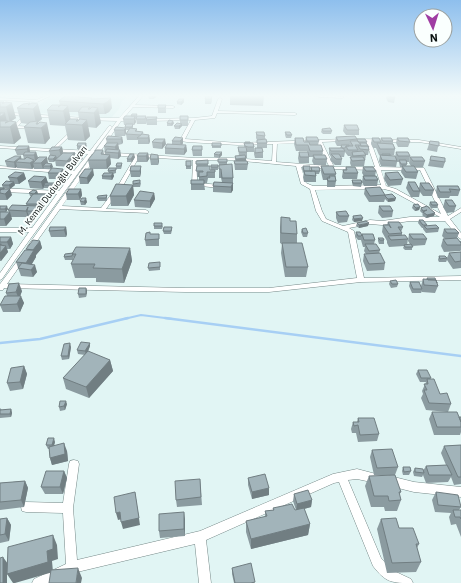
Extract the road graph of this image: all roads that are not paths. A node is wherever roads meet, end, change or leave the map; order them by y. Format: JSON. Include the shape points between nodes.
{"nodes":[{"id":1,"x":80,"y":123,"type":"edge"},
{"id":2,"x":115,"y":123,"type":"edge"},
{"id":3,"x":116,"y":123,"type":"edge"},
{"id":4,"x":191,"y":123,"type":"edge"},
{"id":5,"x":9,"y":125,"type":"edge"},
{"id":6,"x":15,"y":125,"type":"joint"},
{"id":7,"x":36,"y":128,"type":"edge"},
{"id":8,"x":346,"y":140,"type":"edge"},
{"id":9,"x":354,"y":140,"type":"edge"},
{"id":10,"x":368,"y":140,"type":"junction"},
{"id":11,"x":318,"y":141,"type":"junction"},
{"id":12,"x":275,"y":142,"type":"junction"},
{"id":13,"x":0,"y":147,"type":"edge"},
{"id":14,"x":461,"y":148,"type":"edge"},
{"id":15,"x":53,"y":150,"type":"junction"},
{"id":16,"x":164,"y":151,"type":"edge"},
{"id":17,"x":91,"y":152,"type":"junction"},
{"id":18,"x":97,"y":153,"type":"junction"},
{"id":19,"x":138,"y":155,"type":"junction"},
{"id":20,"x":159,"y":156,"type":"junction"},
{"id":21,"x":195,"y":159,"type":"junction"},
{"id":22,"x":274,"y":163,"type":"junction"},
{"id":23,"x":298,"y":166,"type":"junction"},
{"id":24,"x":0,"y":167,"type":"edge"},
{"id":25,"x":332,"y":168,"type":"junction"},
{"id":26,"x":377,"y":168,"type":"junction"},
{"id":27,"x":75,"y":173,"type":"junction"},
{"id":28,"x":219,"y":186,"type":"edge"},
{"id":29,"x":384,"y":187,"type":"junction"},
{"id":30,"x":312,"y":188,"type":"junction"},
{"id":31,"x":0,"y":190,"type":"edge"},
{"id":32,"x":60,"y":193,"type":"junction"},
{"id":33,"x":58,"y":208,"type":"junction"},
{"id":34,"x":102,"y":210,"type":"junction"},
{"id":35,"x":461,"y":210,"type":"edge"},
{"id":36,"x":146,"y":212,"type":"dead end"},
{"id":37,"x":447,"y":219,"type":"junction"},
{"id":38,"x":345,"y":227,"type":"junction"},
{"id":39,"x":0,"y":230,"type":"edge"},
{"id":40,"x":33,"y":230,"type":"junction"},
{"id":41,"x":461,"y":237,"type":"edge"},
{"id":42,"x":0,"y":278,"type":"edge"},
{"id":43,"x":461,"y":278,"type":"edge"},
{"id":44,"x":8,"y":279,"type":"junction"},
{"id":45,"x":361,"y":280,"type":"junction"},
{"id":46,"x":1,"y":288,"type":"edge"},
{"id":47,"x":74,"y":464,"type":"dead end"},
{"id":48,"x":342,"y":477,"type":"junction"},
{"id":49,"x":461,"y":492,"type":"edge"},
{"id":50,"x":26,"y":507,"type":"dead end"},
{"id":51,"x":68,"y":508,"type":"junction"},
{"id":52,"x":200,"y":537,"type":"junction"},
{"id":53,"x":72,"y":567,"type":"junction"},
{"id":54,"x":38,"y":583,"type":"edge"},
{"id":55,"x":205,"y":583,"type":"edge"},
{"id":56,"x":407,"y":583,"type":"edge"}],
"edges":[{"from":1,"to":15,"type":"street"},
{"from":2,"to":17,"type":"street","name":"M. Kemal Duduoğlu Bulvarı"},
{"from":3,"to":18,"type":"street","name":"M. Kemal Duduoğlu Bulvarı"},
{"from":4,"to":12,"type":"street","via":[[181,140],[238,144]]},
{"from":5,"to":6,"type":"street"},
{"from":6,"to":7,"type":"street"},
{"from":8,"to":11,"type":"street"},
{"from":9,"to":10,"type":"street"},
{"from":10,"to":14,"type":"street","via":[[419,141]]},
{"from":10,"to":26,"type":"street"},
{"from":11,"to":12,"type":"street"},
{"from":11,"to":25,"type":"street"},
{"from":12,"to":22,"type":"street"},
{"from":13,"to":15,"type":"street"},
{"from":15,"to":17,"type":"street"},
{"from":16,"to":20,"type":"street"},
{"from":17,"to":18,"type":"street"},
{"from":17,"to":27,"type":"street","name":"M. Kemal Duduoğlu Bulvarı"},
{"from":18,"to":19,"type":"street"},
{"from":18,"to":33,"type":"street","name":"M. Kemal Duduoğlu Bulvarı"},
{"from":19,"to":20,"type":"street"},
{"from":19,"to":34,"type":"street","via":[[113,198]]},
{"from":20,"to":21,"type":"street"},
{"from":21,"to":22,"type":"street"},
{"from":21,"to":28,"type":"street","via":[[194,184]]},
{"from":22,"to":23,"type":"street"},
{"from":23,"to":25,"type":"street"},
{"from":23,"to":30,"type":"street","via":[[304,184]]},
{"from":24,"to":27,"type":"street"},
{"from":25,"to":26,"type":"street"},
{"from":26,"to":29,"type":"street"},
{"from":26,"to":37,"type":"street","via":[[422,169]]},
{"from":27,"to":32,"type":"street","name":"M. Kemal Duduoğlu Bulvarı"},
{"from":29,"to":30,"type":"street"},
{"from":29,"to":37,"type":"street"},
{"from":30,"to":38,"type":"street","via":[[324,220]]},
{"from":31,"to":32,"type":"street"},
{"from":32,"to":40,"type":"street","name":"M. Kemal Duduoğlu Bulvarı"},
{"from":33,"to":34,"type":"street"},
{"from":33,"to":44,"type":"street","name":"M. Kemal Duduoğlu Bulvarı"},
{"from":34,"to":36,"type":"street"},
{"from":35,"to":37,"type":"street"},
{"from":37,"to":38,"type":"street","via":[[370,222]]},
{"from":37,"to":41,"type":"street"},
{"from":38,"to":45,"type":"street","via":[[351,230]]},
{"from":39,"to":40,"type":"street"},
{"from":40,"to":42,"type":"street","name":"M. Kemal Duduoğlu Bulvarı"},
{"from":42,"to":44,"type":"street"},
{"from":43,"to":45,"type":"street"},
{"from":44,"to":46,"type":"street","name":"M. Kemal Duduoğlu Bulvarı"},
{"from":45,"to":46,"type":"street","via":[[269,290]]},
{"from":47,"to":51,"type":"street"},
{"from":48,"to":49,"type":"street","via":[[357,474],[414,487]]},
{"from":48,"to":52,"type":"street"},
{"from":48,"to":56,"type":"street","via":[[377,562],[391,578]]},
{"from":50,"to":51,"type":"street"},
{"from":51,"to":53,"type":"street"},
{"from":52,"to":53,"type":"street"},
{"from":52,"to":55,"type":"street"},
{"from":53,"to":54,"type":"street"}]}
